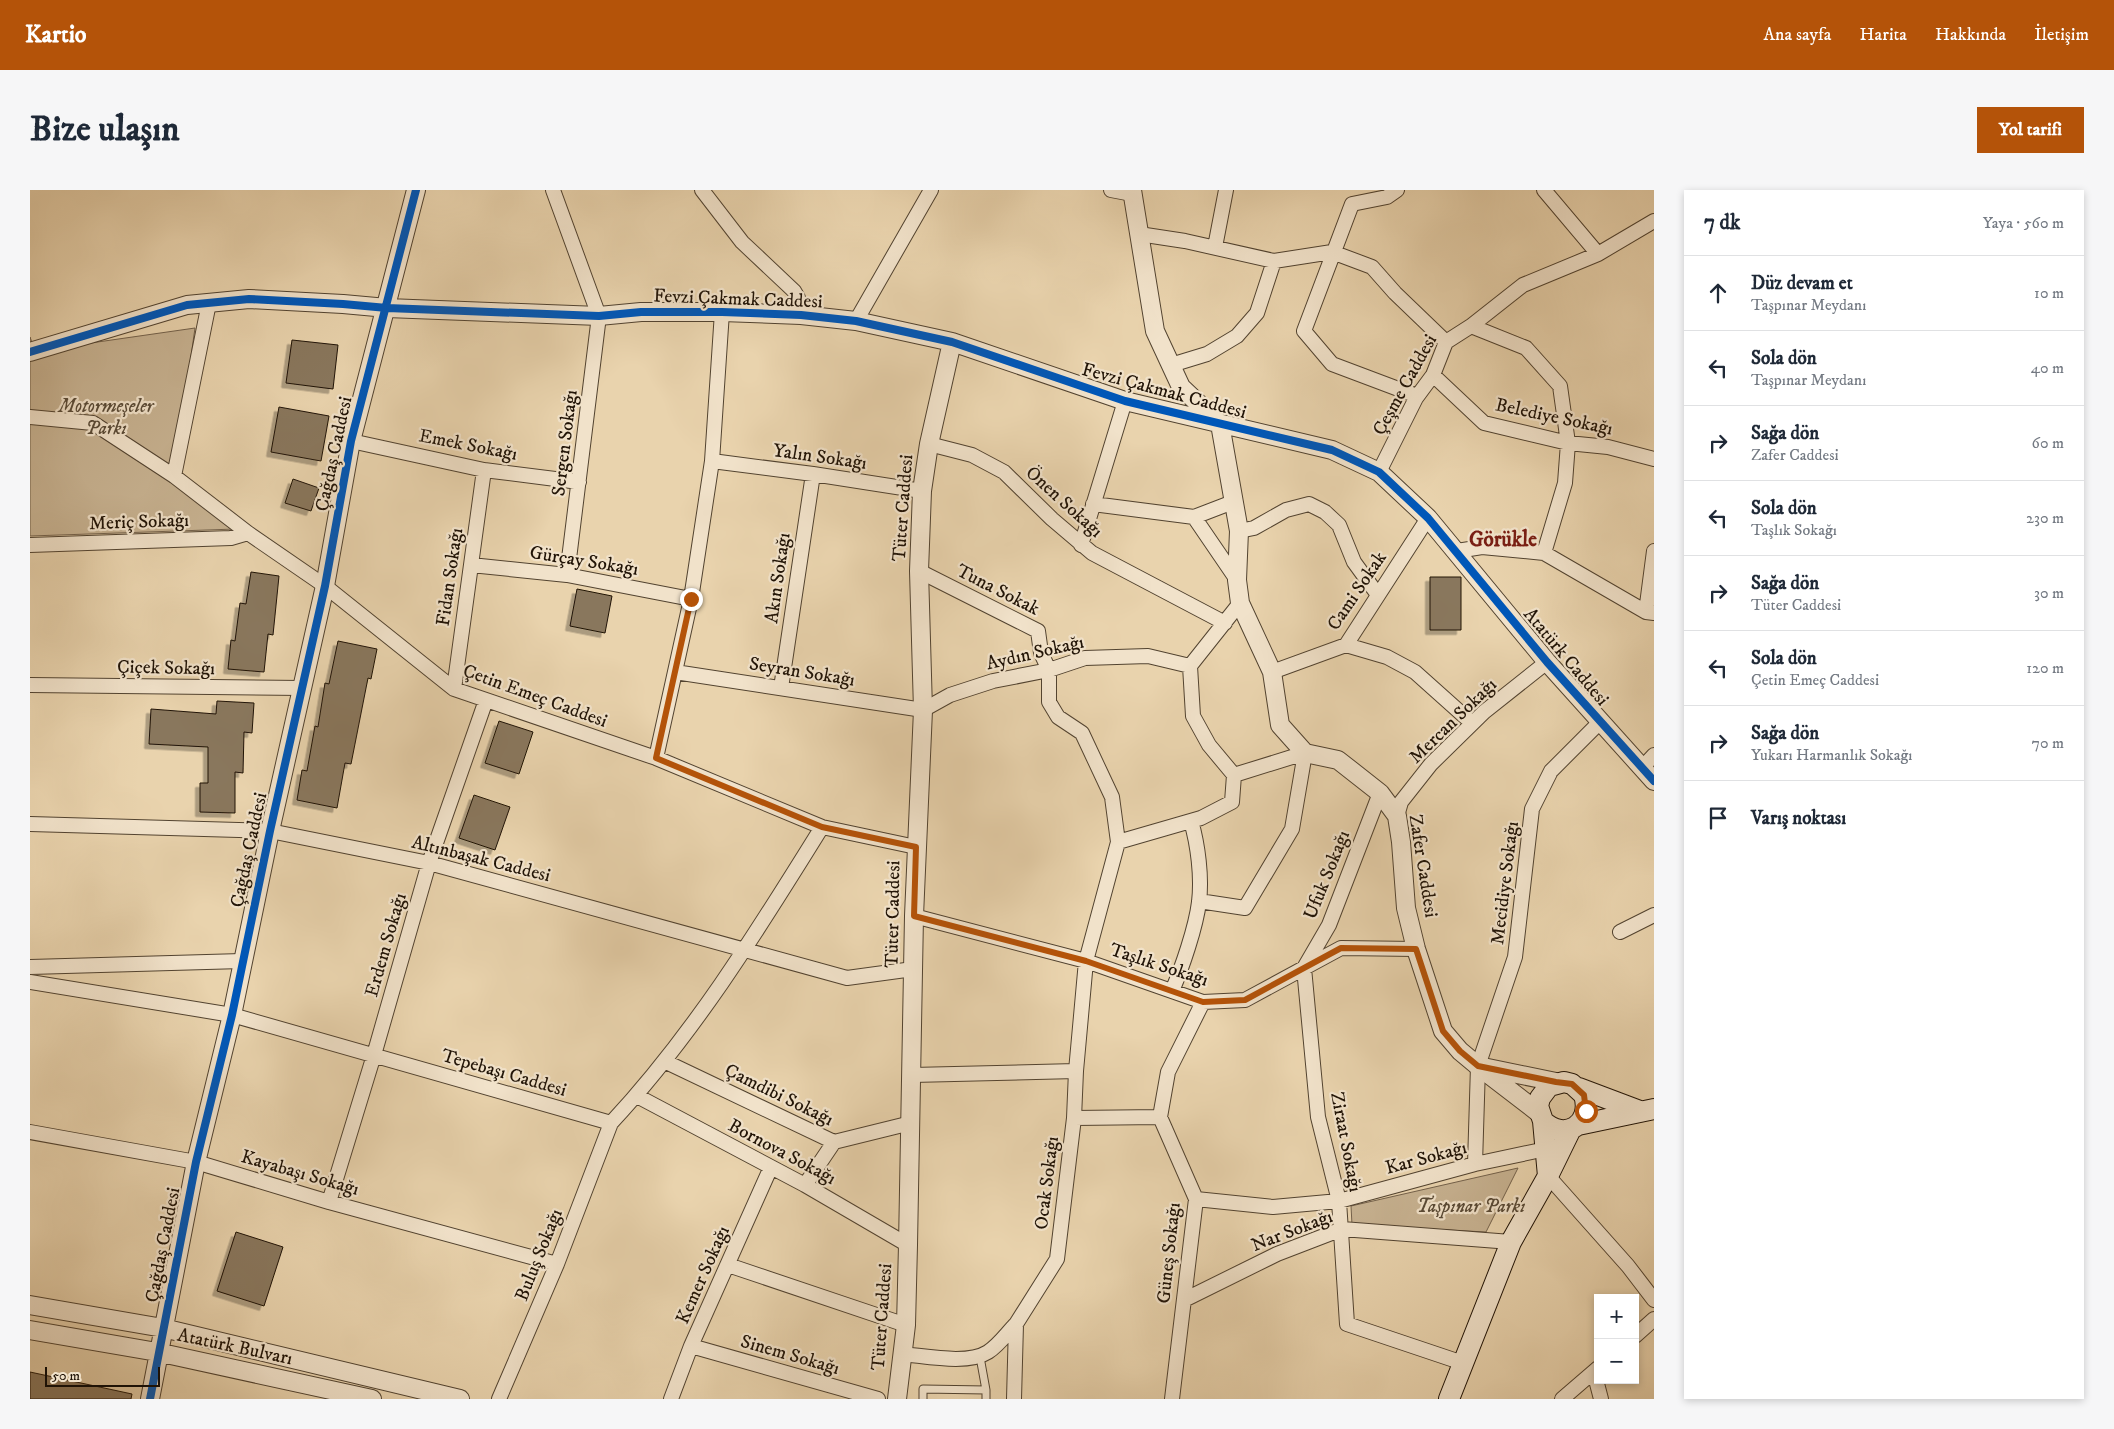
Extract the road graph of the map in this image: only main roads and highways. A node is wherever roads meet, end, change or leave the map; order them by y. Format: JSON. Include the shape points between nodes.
{"nodes":[{"id":1,"x":1579,"y":1088,"type":"junction"},
{"id":2,"x":1647,"y":1110,"type":"edge"},
{"id":3,"x":1541,"y":1117,"type":"junction"},
{"id":4,"x":1575,"y":1127,"type":"junction"},
{"id":5,"x":1548,"y":1176,"type":"junction"},
{"id":6,"x":1454,"y":1397,"type":"edge"}],
"edges":[{"from":1,"to":2,"type":"main road"},
{"from":1,"to":3,"type":"main road","via":[[1556,1082],[1543,1091],[1538,1106]]},
{"from":1,"to":4,"type":"main road","via":[[1587,1102],[1584,1118]]},
{"from":2,"to":4,"type":"main road"},
{"from":3,"to":4,"type":"main road","via":[[1556,1130]]},
{"from":3,"to":5,"type":"main road"},
{"from":4,"to":5,"type":"main road"},
{"from":5,"to":6,"type":"main road","via":[[1511,1242],[1463,1363]]}]}
